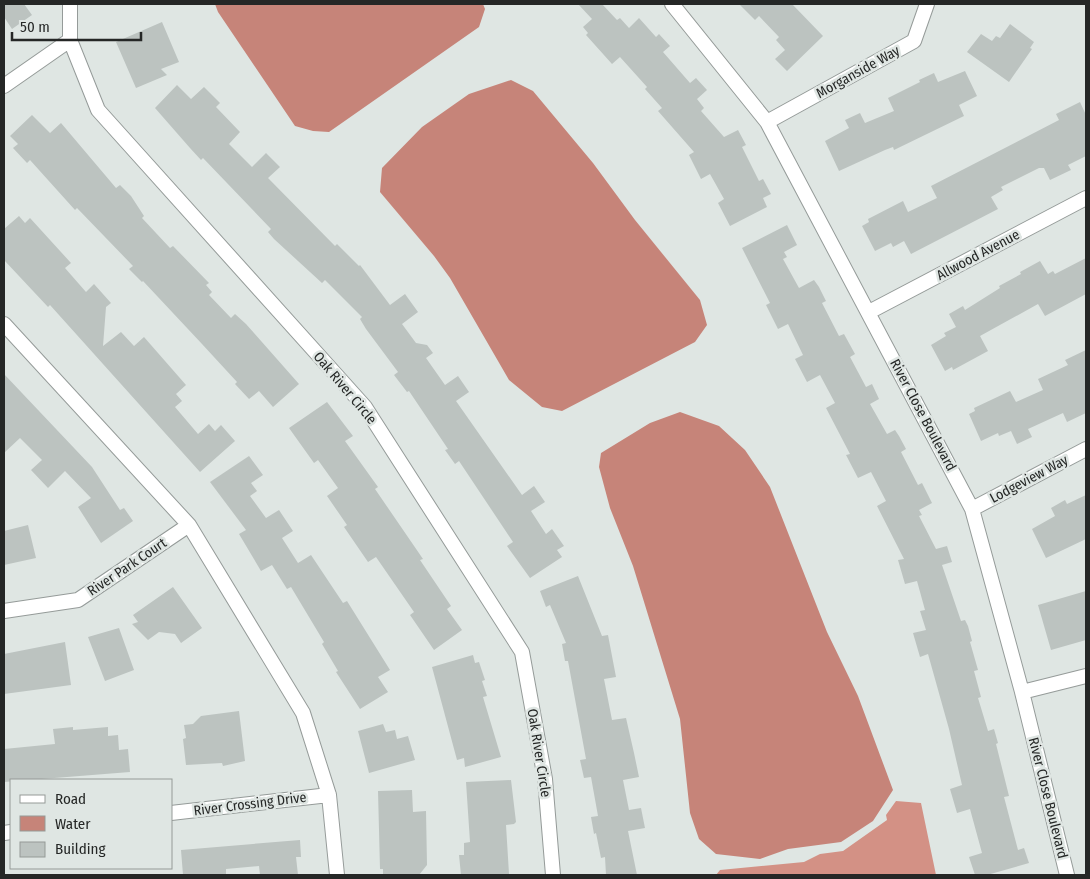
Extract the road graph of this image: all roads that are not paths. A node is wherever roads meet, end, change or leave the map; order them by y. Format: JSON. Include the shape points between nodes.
{"nodes":[{"id":1,"x":70,"y":4,"type":"edge"},
{"id":2,"x":672,"y":4,"type":"edge"},
{"id":3,"x":927,"y":4,"type":"edge"},
{"id":4,"x":70,"y":40,"type":"junction"},
{"id":5,"x":4,"y":86,"type":"edge"},
{"id":6,"x":767,"y":122,"type":"junction"},
{"id":7,"x":1086,"y":198,"type":"edge"},
{"id":8,"x":869,"y":312,"type":"junction"},
{"id":9,"x":4,"y":324,"type":"edge"},
{"id":10,"x":1086,"y":449,"type":"edge"},
{"id":11,"x":972,"y":509,"type":"junction"},
{"id":12,"x":189,"y":525,"type":"junction"},
{"id":13,"x":4,"y":611,"type":"edge"},
{"id":14,"x":1086,"y":676,"type":"edge"},
{"id":15,"x":1022,"y":692,"type":"junction"},
{"id":16,"x":329,"y":795,"type":"junction"},
{"id":17,"x":172,"y":813,"type":"edge"},
{"id":18,"x":337,"y":875,"type":"edge"},
{"id":19,"x":553,"y":875,"type":"edge"},
{"id":20,"x":1066,"y":875,"type":"edge"}],
"edges":[{"from":1,"to":4,"type":"street","name":"Oak River Circle"},
{"from":2,"to":6,"type":"street","name":"River Close Boulevard"},
{"from":3,"to":6,"type":"street","name":"Morganside Way","via":[[914,41]]},
{"from":4,"to":5,"type":"street"},
{"from":4,"to":19,"type":"street","name":"Oak River Circle","via":[[98,110],[365,407],[522,652],[544,779]]},
{"from":6,"to":8,"type":"street","name":"River Close Boulevard"},
{"from":7,"to":8,"type":"street","name":"Allwood Avenue"},
{"from":8,"to":11,"type":"street","name":"River Close Boulevard"},
{"from":9,"to":12,"type":"street"},
{"from":10,"to":11,"type":"street","name":"Lodgeview Way"},
{"from":11,"to":15,"type":"street","name":"River Close Boulevard"},
{"from":12,"to":13,"type":"street","name":"River Park Court","via":[[78,600]]},
{"from":12,"to":16,"type":"street","via":[[303,713]]},
{"from":14,"to":15,"type":"street"},
{"from":15,"to":20,"type":"street","name":"River Close Boulevard"},
{"from":16,"to":17,"type":"street","name":"River Crossing Drive"},
{"from":16,"to":18,"type":"street"}]}
